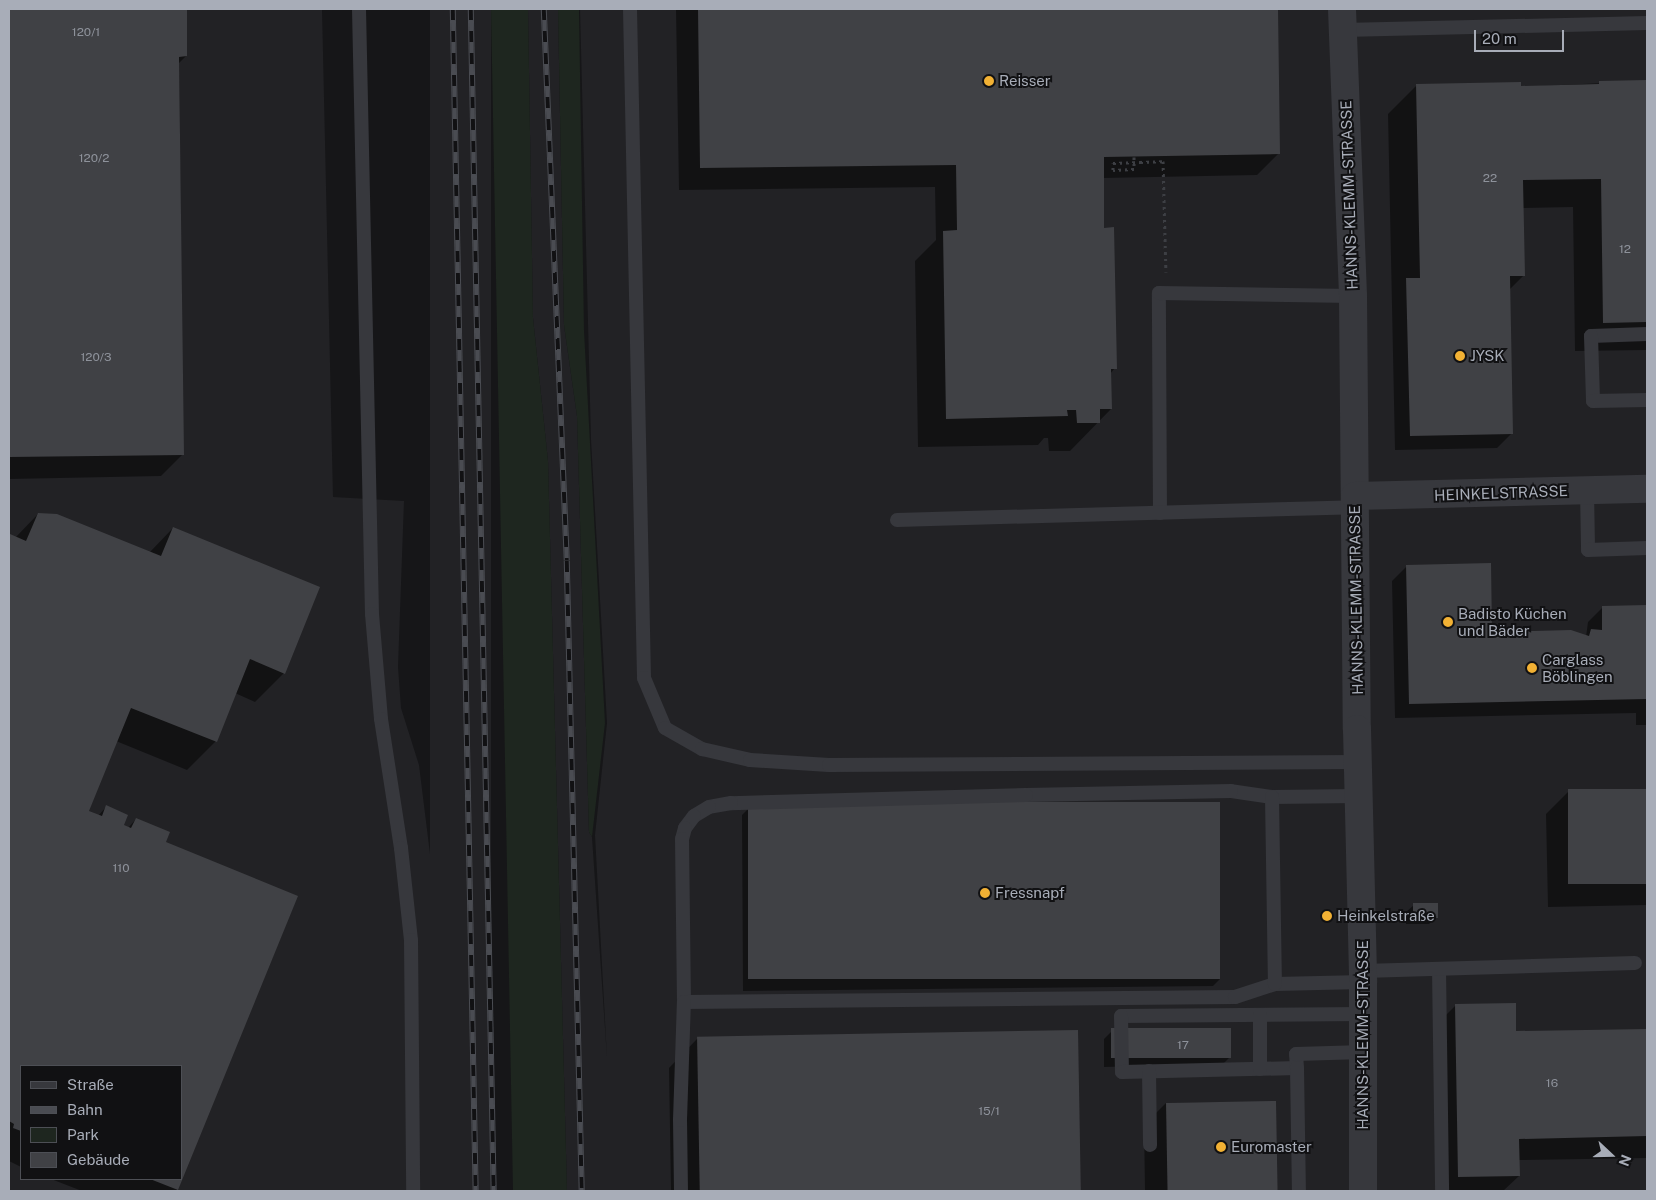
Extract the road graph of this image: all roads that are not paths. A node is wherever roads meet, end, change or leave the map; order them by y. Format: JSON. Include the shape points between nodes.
{"nodes":[{"id":1,"x":359,"y":9,"type":"edge"},
{"id":2,"x":630,"y":9,"type":"edge"},
{"id":3,"x":1343,"y":20,"type":"edge"},
{"id":4,"x":1647,"y":23,"type":"edge"},
{"id":5,"x":1353,"y":296,"type":"junction"},
{"id":6,"x":1647,"y":334,"type":"edge"},
{"id":7,"x":1647,"y":400,"type":"edge"},
{"id":8,"x":1647,"y":489,"type":"edge"},
{"id":9,"x":1587,"y":490,"type":"junction"},
{"id":10,"x":1355,"y":502,"type":"junction"},
{"id":11,"x":1160,"y":512,"type":"junction"},
{"id":12,"x":897,"y":520,"type":"dead end"},
{"id":13,"x":1647,"y":548,"type":"edge"},
{"id":14,"x":1358,"y":762,"type":"junction"},
{"id":15,"x":1358,"y":796,"type":"junction"},
{"id":16,"x":1272,"y":797,"type":"junction"},
{"id":17,"x":1635,"y":963,"type":"dead end"},
{"id":18,"x":1439,"y":969,"type":"junction"},
{"id":19,"x":1363,"y":977,"type":"junction"},
{"id":20,"x":1274,"y":984,"type":"junction"},
{"id":21,"x":684,"y":1002,"type":"junction"},
{"id":22,"x":1363,"y":1014,"type":"junction"},
{"id":23,"x":1260,"y":1015,"type":"junction"},
{"id":24,"x":1364,"y":1052,"type":"junction"},
{"id":25,"x":1297,"y":1068,"type":"junction"},
{"id":26,"x":1260,"y":1069,"type":"junction"},
{"id":27,"x":1149,"y":1071,"type":"junction"},
{"id":28,"x":1150,"y":1145,"type":"dead end"},
{"id":29,"x":413,"y":1191,"type":"edge"},
{"id":30,"x":681,"y":1191,"type":"edge"},
{"id":31,"x":1299,"y":1191,"type":"edge"},
{"id":32,"x":1363,"y":1191,"type":"edge"},
{"id":33,"x":1442,"y":1191,"type":"edge"}],
"edges":[{"from":1,"to":29,"type":"lane","via":[[372,614],[381,719],[411,940]]},
{"from":2,"to":14,"type":"lane","via":[[644,678],[665,728],[702,749],[750,760],[829,765]]},
{"from":3,"to":4,"type":"lane"},
{"from":3,"to":5,"type":"street","name":"HANNS-KLEMM-STRASSE"},
{"from":5,"to":10,"type":"street","name":"HANNS-KLEMM-STRASSE"},
{"from":5,"to":11,"type":"lane","via":[[1159,293]]},
{"from":6,"to":7,"type":"lane","via":[[1591,336],[1593,401]]},
{"from":8,"to":9,"type":"street","name":"HEINKELSTRASSE"},
{"from":9,"to":10,"type":"street","name":"HEINKELSTRASSE"},
{"from":9,"to":13,"type":"lane","via":[[1588,550]]},
{"from":10,"to":11,"type":"lane","via":[[1282,510]]},
{"from":10,"to":14,"type":"street","name":"HANNS-KLEMM-STRASSE"},
{"from":11,"to":12,"type":"lane"},
{"from":14,"to":15,"type":"street","name":"HANNS-KLEMM-STRASSE"},
{"from":15,"to":16,"type":"lane"},
{"from":15,"to":19,"type":"street","name":"HANNS-KLEMM-STRASSE"},
{"from":16,"to":20,"type":"lane"},
{"from":16,"to":21,"type":"lane","via":[[1231,791],[1026,794],[740,802],[709,807],[694,816],[682,838]]},
{"from":17,"to":18,"type":"lane"},
{"from":18,"to":19,"type":"lane"},
{"from":18,"to":33,"type":"lane"},
{"from":19,"to":20,"type":"lane"},
{"from":19,"to":22,"type":"street","name":"HANNS-KLEMM-STRASSE"},
{"from":20,"to":21,"type":"lane","via":[[1235,997]]},
{"from":21,"to":30,"type":"lane"},
{"from":22,"to":23,"type":"lane"},
{"from":22,"to":24,"type":"street","name":"HANNS-KLEMM-STRASSE"},
{"from":23,"to":26,"type":"lane"},
{"from":23,"to":27,"type":"lane","via":[[1121,1016],[1122,1072]]},
{"from":24,"to":25,"type":"lane","via":[[1296,1054]]},
{"from":24,"to":32,"type":"street","name":"HANNS-KLEMM-STRASSE"},
{"from":25,"to":26,"type":"lane"},
{"from":25,"to":31,"type":"lane"},
{"from":26,"to":27,"type":"lane"},
{"from":27,"to":28,"type":"lane"}]}
